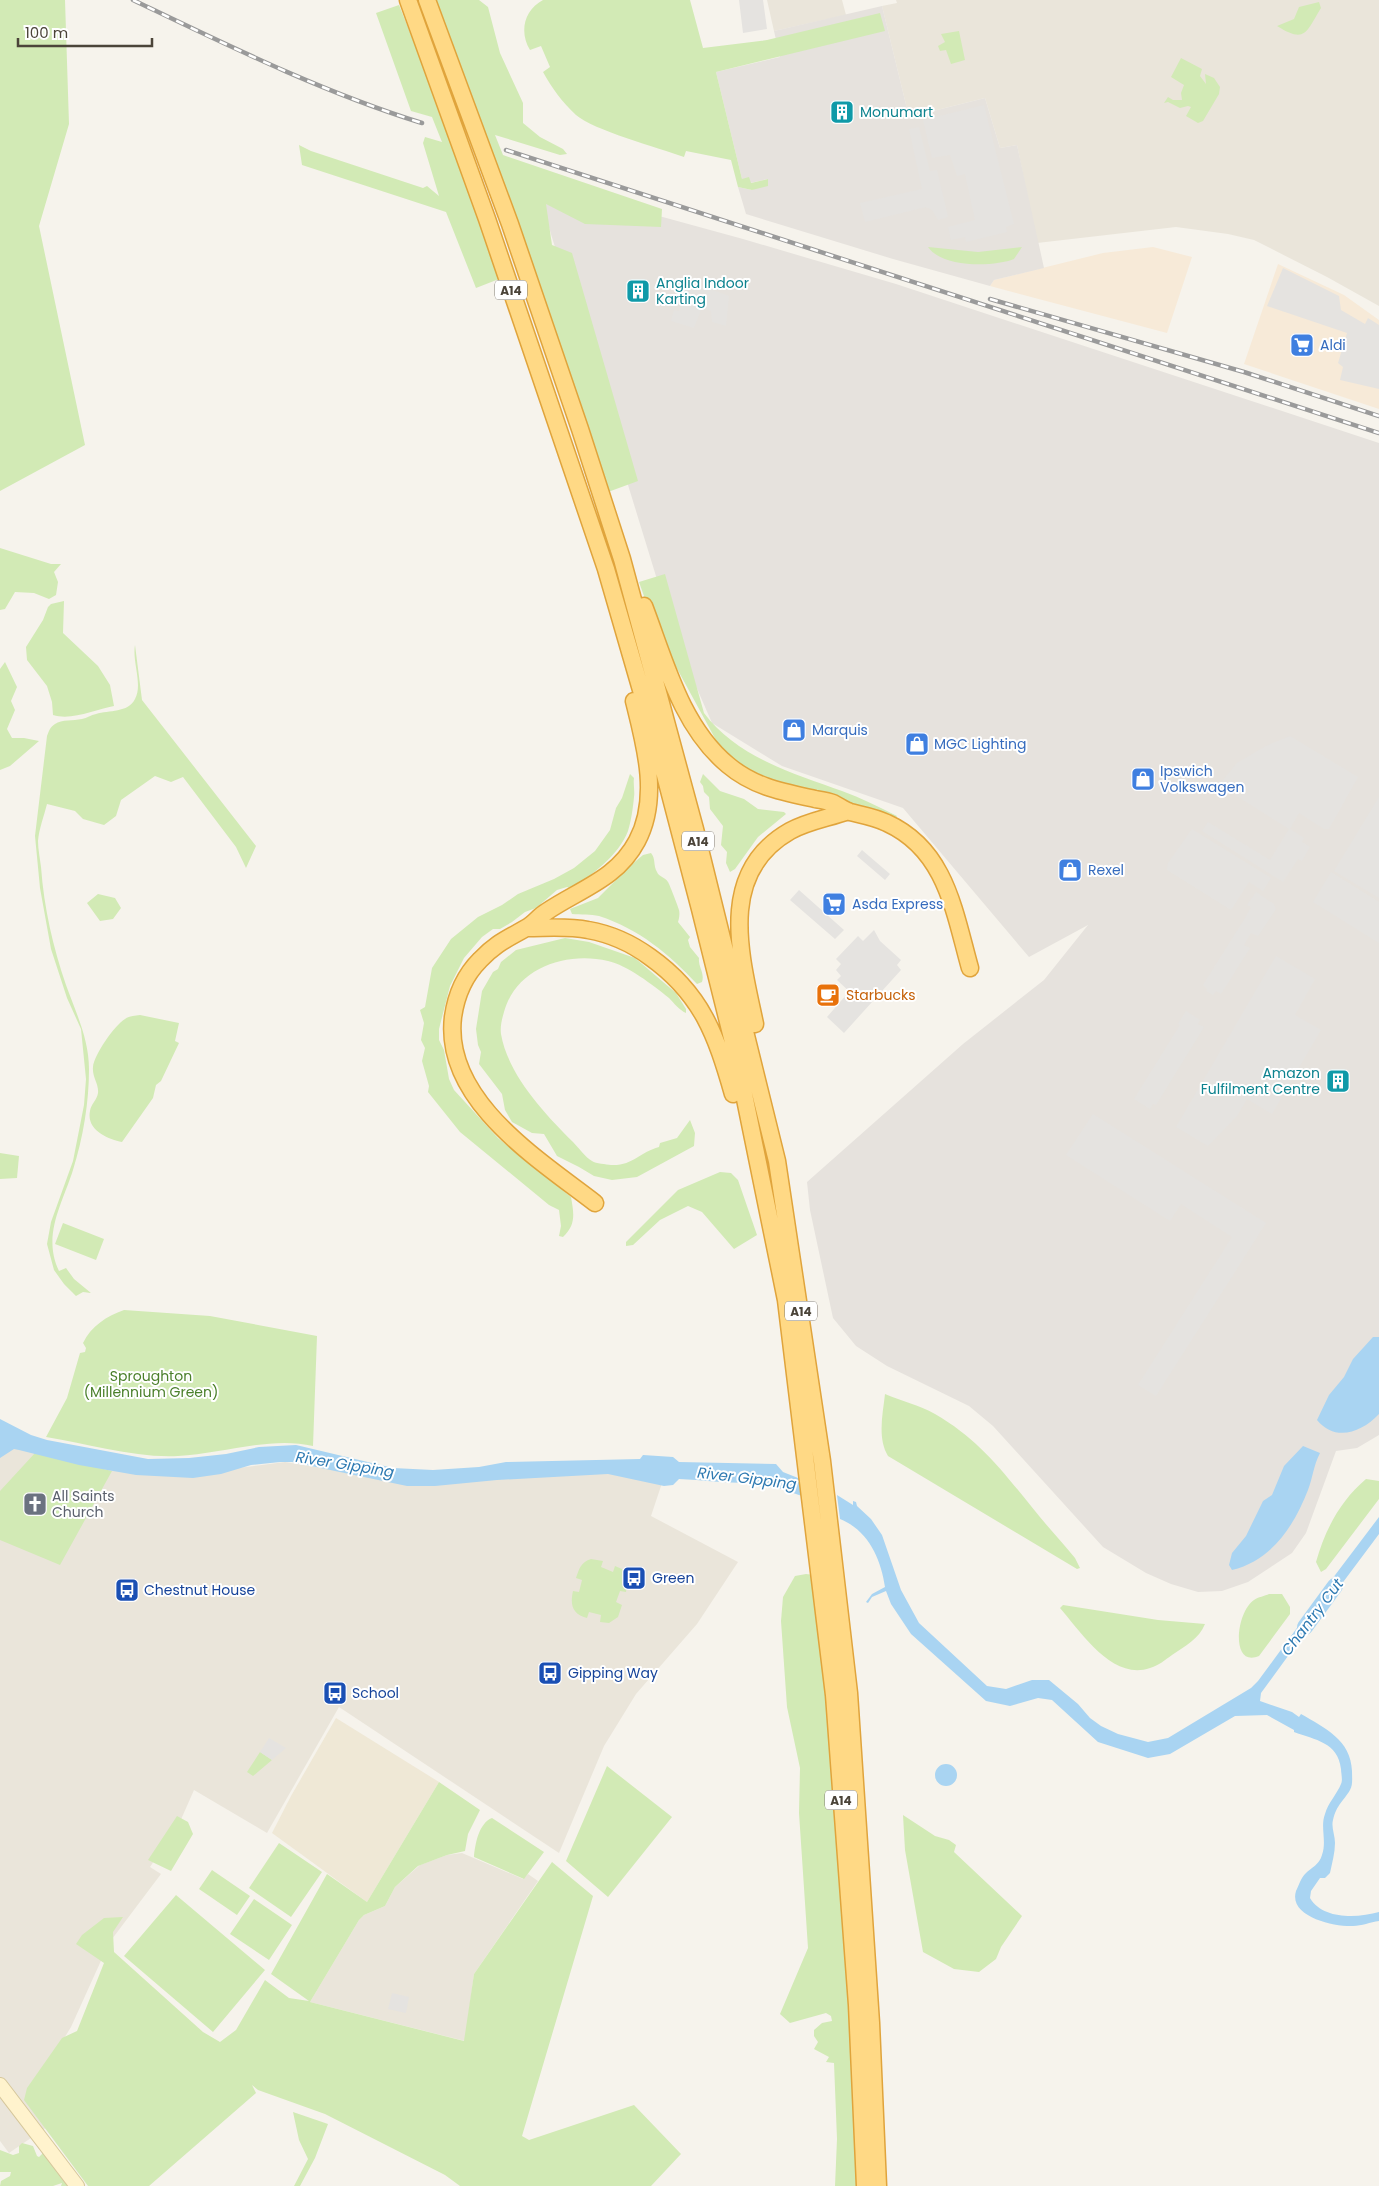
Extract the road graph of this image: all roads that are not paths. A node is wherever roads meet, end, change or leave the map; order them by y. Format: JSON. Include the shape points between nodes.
{"nodes":[{"id":1,"x":410,"y":6,"type":"edge"},
{"id":2,"x":429,"y":6,"type":"edge"},
{"id":3,"x":622,"y":559,"type":"junction"},
{"id":4,"x":606,"y":569,"type":"junction"},
{"id":5,"x":848,"y":811,"type":"junction"},
{"id":6,"x":527,"y":928,"type":"junction"},
{"id":7,"x":970,"y":968,"type":"dead end"},
{"id":8,"x":769,"y":1124,"type":"junction"},
{"id":9,"x":747,"y":1130,"type":"junction"},
{"id":10,"x":595,"y":1203,"type":"dead end"},
{"id":11,"x":863,"y":2006,"type":"junction"},
{"id":12,"x":864,"y":2026,"type":"junction"},
{"id":13,"x":1,"y":2086,"type":"edge"},
{"id":14,"x":77,"y":2186,"type":"edge"},
{"id":15,"x":865,"y":2186,"type":"edge"},
{"id":16,"x":878,"y":2186,"type":"edge"}],
"edges":[{"from":1,"to":4,"type":"highway","number":"A14"},
{"from":2,"to":3,"type":"highway","number":"A14","via":[[513,234]]},
{"from":3,"to":5,"type":"highway","via":[[635,584],[680,700],[708,746],[745,778],[760,785],[831,802]]},
{"from":3,"to":8,"type":"highway","number":"A14","via":[[696,829]]},
{"from":4,"to":6,"type":"highway","via":[[606,595],[636,707],[648,768],[649,802],[644,824],[631,851],[607,877],[546,912]]},
{"from":4,"to":9,"type":"highway","number":"A14","via":[[698,900],[734,1050]]},
{"from":5,"to":7,"type":"highway","via":[[885,822],[902,831],[934,860],[949,895]]},
{"from":5,"to":8,"type":"highway","via":[[808,823],[776,840],[752,868],[741,903],[738,932],[773,1108]]},
{"from":6,"to":9,"type":"highway","via":[[575,928],[608,935],[634,945],[667,969],[689,990],[704,1014],[722,1054]]},
{"from":6,"to":10,"type":"highway","via":[[511,934],[495,946],[468,975],[454,1009],[452,1026],[457,1061],[473,1094],[506,1131]]},
{"from":8,"to":11,"type":"highway","number":"A14","via":[[822,1461],[849,1693]]},
{"from":9,"to":11,"type":"highway","number":"A14","via":[[786,1300],[834,1694]]},
{"from":11,"to":12,"type":"highway","number":"A14"},
{"from":12,"to":15,"type":"highway","number":"A14"},
{"from":12,"to":16,"type":"highway","number":"A14"},
{"from":13,"to":14,"type":"main road"}]}
